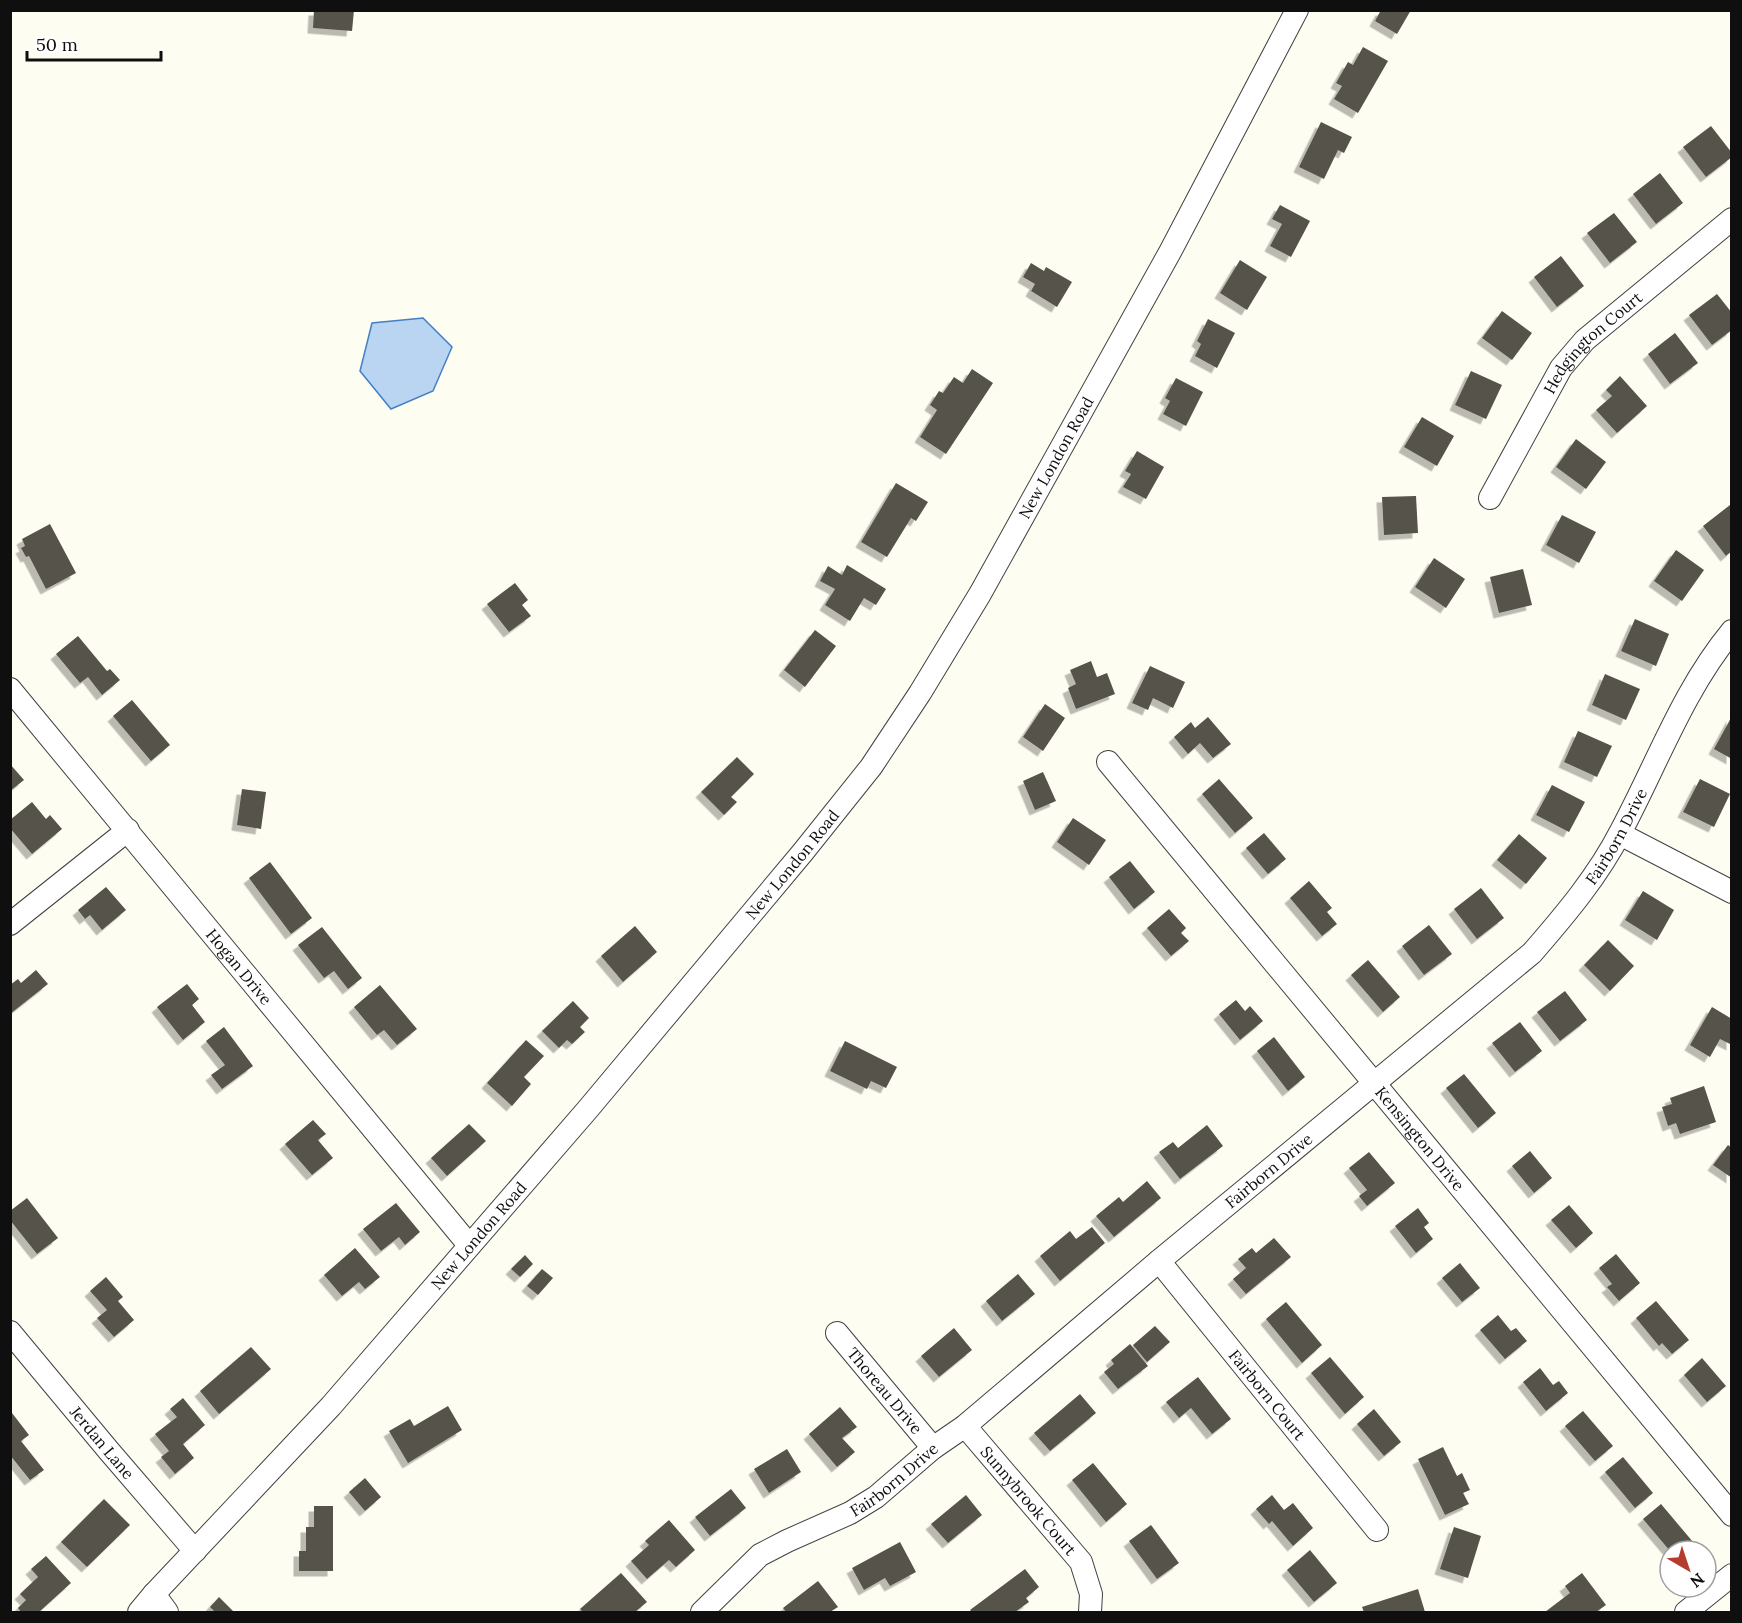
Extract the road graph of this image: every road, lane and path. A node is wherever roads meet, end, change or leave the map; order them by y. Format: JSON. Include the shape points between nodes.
{"nodes":[{"id":1,"x":1297,"y":10,"type":"edge"},
{"id":2,"x":1731,"y":219,"type":"edge"},
{"id":3,"x":1490,"y":498,"type":"dead end"},
{"id":4,"x":1731,"y":631,"type":"edge"},
{"id":5,"x":10,"y":689,"type":"edge"},
{"id":6,"x":1108,"y":762,"type":"dead end"},
{"id":7,"x":128,"y":830,"type":"junction"},
{"id":8,"x":1620,"y":834,"type":"junction"},
{"id":9,"x":1731,"y":892,"type":"edge"},
{"id":10,"x":10,"y":924,"type":"edge"},
{"id":11,"x":1374,"y":1083,"type":"junction"},
{"id":12,"x":469,"y":1245,"type":"junction"},
{"id":13,"x":1159,"y":1261,"type":"junction"},
{"id":14,"x":10,"y":1332,"type":"edge"},
{"id":15,"x":837,"y":1333,"type":"dead end"},
{"id":16,"x":965,"y":1426,"type":"junction"},
{"id":17,"x":933,"y":1448,"type":"junction"},
{"id":18,"x":1731,"y":1515,"type":"edge"},
{"id":19,"x":1377,"y":1530,"type":"dead end"},
{"id":20,"x":195,"y":1551,"type":"junction"},
{"id":21,"x":1731,"y":1575,"type":"edge"},
{"id":22,"x":160,"y":1604,"type":"edge"},
{"id":23,"x":139,"y":1612,"type":"edge"},
{"id":24,"x":702,"y":1612,"type":"edge"},
{"id":25,"x":1090,"y":1612,"type":"edge"},
{"id":26,"x":1686,"y":1612,"type":"edge"}],
"edges":[{"from":1,"to":12,"type":"street","name":"New London Road","via":[[1170,252],[980,594],[871,767],[588,1109]]},
{"from":2,"to":3,"type":"street","name":"Hedgington Court","via":[[1585,340],[1561,368]]},
{"from":4,"to":8,"type":"street","name":"Fairborn Drive","via":[[1694,686]]},
{"from":5,"to":7,"type":"street","name":"Hogan Drive"},
{"from":6,"to":11,"type":"street","name":"Kensington Drive"},
{"from":7,"to":10,"type":"street"},
{"from":7,"to":12,"type":"street","name":"Hogan Drive"},
{"from":8,"to":9,"type":"street"},
{"from":8,"to":11,"type":"street","name":"Fairborn Drive","via":[[1577,901],[1532,953]]},
{"from":11,"to":13,"type":"street","name":"Fairborn Drive"},
{"from":11,"to":18,"type":"street","name":"Kensington Drive"},
{"from":12,"to":20,"type":"street","name":"New London Road","via":[[331,1406]]},
{"from":13,"to":16,"type":"street","name":"Fairborn Drive"},
{"from":13,"to":19,"type":"street","name":"Fairborn Court"},
{"from":14,"to":20,"type":"street","name":"Jerdan Lane"},
{"from":15,"to":17,"type":"street","name":"Thoreau Drive"},
{"from":16,"to":17,"type":"street","name":"Fairborn Drive"},
{"from":16,"to":25,"type":"street","name":"Sunnybrook Court","via":[[1081,1562],[1091,1594]]},
{"from":17,"to":24,"type":"street","name":"Fairborn Drive","via":[[876,1497],[760,1555]]},
{"from":20,"to":22,"type":"street","name":"New London Road"},
{"from":21,"to":26,"type":"street"},
{"from":22,"to":23,"type":"street","name":"New London Road"}]}
